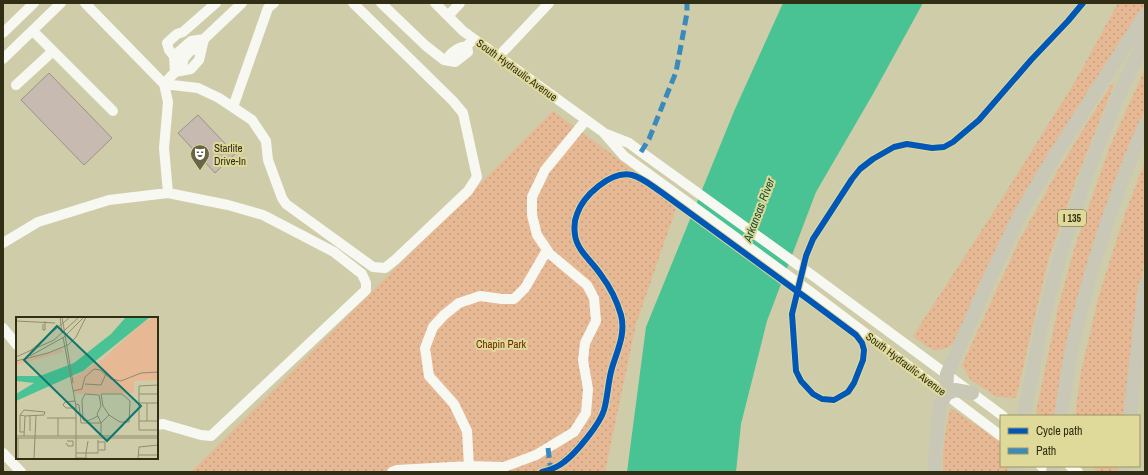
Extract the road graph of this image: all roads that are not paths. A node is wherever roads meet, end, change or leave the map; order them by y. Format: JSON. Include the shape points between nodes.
{"nodes":[{"id":1,"x":34,"y":3,"type":"edge"},
{"id":2,"x":61,"y":3,"type":"edge"},
{"id":3,"x":85,"y":3,"type":"edge"},
{"id":4,"x":216,"y":3,"type":"edge"},
{"id":5,"x":242,"y":3,"type":"edge"},
{"id":6,"x":274,"y":3,"type":"edge"},
{"id":7,"x":354,"y":3,"type":"edge"},
{"id":8,"x":381,"y":3,"type":"edge"},
{"id":9,"x":435,"y":3,"type":"edge"},
{"id":10,"x":460,"y":3,"type":"edge"},
{"id":11,"x":549,"y":3,"type":"edge"},
{"id":12,"x":1145,"y":15,"type":"edge"},
{"id":13,"x":448,"y":16,"type":"junction"},
{"id":14,"x":33,"y":31,"type":"junction"},
{"id":15,"x":3,"y":33,"type":"edge"},
{"id":16,"x":204,"y":39,"type":"junction"},
{"id":17,"x":1145,"y":40,"type":"edge"},
{"id":18,"x":470,"y":42,"type":"junction"},
{"id":19,"x":53,"y":51,"type":"junction"},
{"id":20,"x":171,"y":53,"type":"junction"},
{"id":21,"x":498,"y":57,"type":"junction"},
{"id":22,"x":3,"y":59,"type":"edge"},
{"id":23,"x":176,"y":72,"type":"junction"},
{"id":24,"x":164,"y":84,"type":"junction"},
{"id":25,"x":16,"y":86,"type":"dead end"},
{"id":26,"x":232,"y":107,"type":"junction"},
{"id":27,"x":113,"y":112,"type":"dead end"},
{"id":28,"x":586,"y":120,"type":"junction"},
{"id":29,"x":1145,"y":125,"type":"edge"},
{"id":30,"x":602,"y":132,"type":"junction"},
{"id":31,"x":168,"y":193,"type":"junction"},
{"id":32,"x":3,"y":243,"type":"edge"},
{"id":33,"x":547,"y":250,"type":"junction"},
{"id":34,"x":1145,"y":286,"type":"edge"},
{"id":35,"x":3,"y":328,"type":"edge"},
{"id":36,"x":16,"y":344,"type":"edge"},
{"id":37,"x":948,"y":374,"type":"junction"},
{"id":38,"x":972,"y":393,"type":"junction"},
{"id":39,"x":946,"y":394,"type":"junction"},
{"id":40,"x":1025,"y":410,"type":"edge"},
{"id":41,"x":1002,"y":415,"type":"edge"},
{"id":42,"x":1061,"y":415,"type":"edge"},
{"id":43,"x":1130,"y":415,"type":"edge"},
{"id":44,"x":158,"y":425,"type":"edge"},
{"id":45,"x":1000,"y":435,"type":"edge"},
{"id":46,"x":3,"y":453,"type":"edge"},
{"id":47,"x":469,"y":466,"type":"junction"},
{"id":48,"x":21,"y":472,"type":"edge"},
{"id":49,"x":392,"y":472,"type":"edge"},
{"id":50,"x":934,"y":472,"type":"edge"}],
"edges":[{"from":1,"to":15,"type":"street"},
{"from":2,"to":14,"type":"street"},
{"from":3,"to":24,"type":"street"},
{"from":4,"to":20,"type":"street","via":[[167,43]]},
{"from":5,"to":16,"type":"street"},
{"from":6,"to":26,"type":"street","via":[[268,8]]},
{"from":7,"to":26,"type":"street","via":[[463,113],[477,177],[468,191],[395,260],[385,268],[373,267],[286,204],[268,160],[266,141],[252,120]]},
{"from":8,"to":18,"type":"street","via":[[444,60],[455,62],[468,52]]},
{"from":9,"to":13,"type":"street","name":"South Hydraulic Avenue"},
{"from":10,"to":13,"type":"street"},
{"from":11,"to":21,"type":"street"},
{"from":12,"to":37,"type":"highway","via":[[1019,216]]},
{"from":13,"to":18,"type":"street","name":"South Hydraulic Avenue"},
{"from":14,"to":19,"type":"street"},
{"from":14,"to":22,"type":"street"},
{"from":16,"to":20,"type":"street","via":[[191,41]]},
{"from":16,"to":23,"type":"street","via":[[184,58]]},
{"from":16,"to":23,"type":"street","via":[[199,60],[191,69]]},
{"from":17,"to":40,"type":"highway","number":"I 135","via":[[1116,101],[1088,171],[1042,323]]},
{"from":18,"to":21,"type":"street","name":"South Hydraulic Avenue"},
{"from":19,"to":25,"type":"street"},
{"from":19,"to":27,"type":"street"},
{"from":20,"to":23,"type":"street"},
{"from":21,"to":28,"type":"street","name":"South Hydraulic Avenue"},
{"from":23,"to":24,"type":"street"},
{"from":24,"to":26,"type":"street","via":[[198,88]]},
{"from":24,"to":31,"type":"street","via":[[168,102],[164,148]]},
{"from":28,"to":30,"type":"street","name":"South Hydraulic Avenue"},
{"from":28,"to":33,"type":"street","via":[[545,170],[532,197],[532,215],[537,235]]},
{"from":29,"to":42,"type":"highway","via":[[1120,184],[1091,277],[1073,345]]},
{"from":30,"to":37,"type":"street","name":"South Hydraulic Avenue","via":[[629,144]]},
{"from":30,"to":39,"type":"street","name":"South Hydraulic Avenue","via":[[624,156],[812,292]]},
{"from":31,"to":32,"type":"street","via":[[109,200],[38,222]]},
{"from":31,"to":44,"type":"street","via":[[263,215],[334,252],[362,274],[366,290],[212,436]]},
{"from":33,"to":47,"type":"street","via":[[525,288],[514,299],[480,296],[458,303],[433,327],[426,348],[429,376],[454,404],[466,431]]},
{"from":33,"to":47,"type":"street","via":[[587,285],[594,298],[596,321],[585,343],[583,360],[588,389],[586,413],[574,432],[536,455],[504,467]]},
{"from":34,"to":43,"type":"highway"},
{"from":35,"to":36,"type":"street"},
{"from":37,"to":38,"type":"street","name":"South Hydraulic Avenue"},
{"from":37,"to":39,"type":"highway"},
{"from":38,"to":39,"type":"highway","via":[[955,390]]},
{"from":38,"to":41,"type":"street","name":"South Hydraulic Avenue"},
{"from":39,"to":45,"type":"street","name":"South Hydraulic Avenue"},
{"from":39,"to":50,"type":"highway","via":[[939,407]]},
{"from":46,"to":48,"type":"street"},
{"from":47,"to":49,"type":"street"}]}
